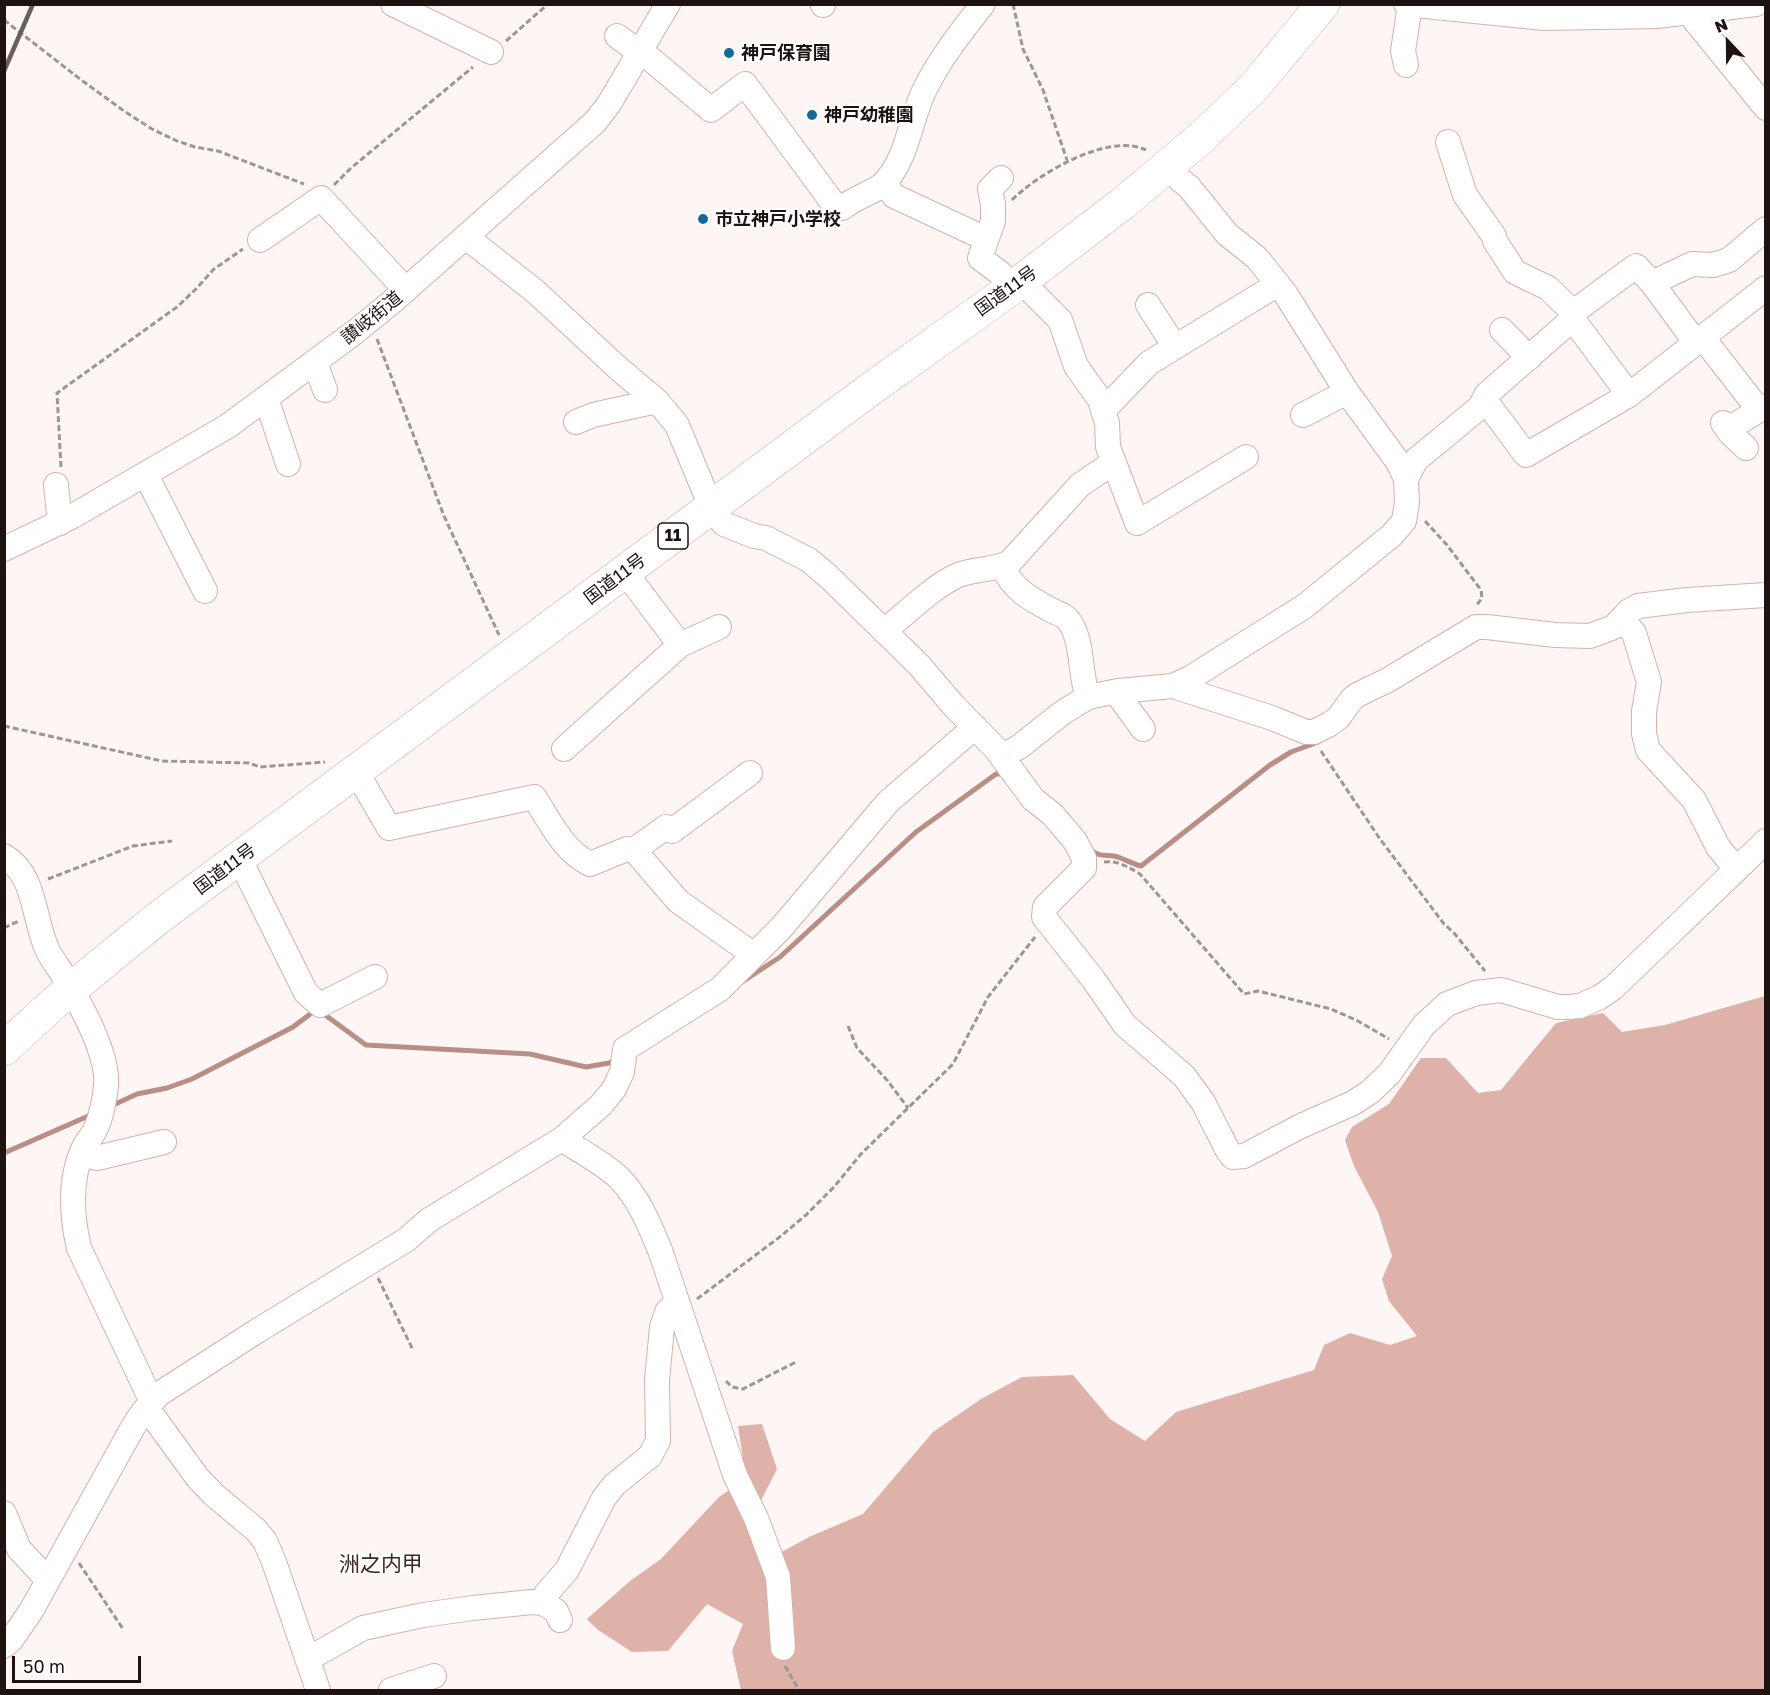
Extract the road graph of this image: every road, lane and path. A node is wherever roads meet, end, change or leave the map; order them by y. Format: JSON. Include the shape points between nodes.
{"nodes":[{"id":1,"x":393,"y":4,"type":"edge"},
{"id":2,"x":548,"y":4,"type":"edge"},
{"id":3,"x":668,"y":4,"type":"edge"},
{"id":4,"x":983,"y":4,"type":"edge"},
{"id":5,"x":1013,"y":4,"type":"edge"},
{"id":6,"x":1323,"y":4,"type":"edge"},
{"id":7,"x":1756,"y":4,"type":"edge"},
{"id":8,"x":1408,"y":5,"type":"edge"},
{"id":9,"x":1673,"y":11,"type":"edge"},
{"id":10,"x":4,"y":20,"type":"edge"},
{"id":11,"x":617,"y":36,"type":"dead end"},
{"id":12,"x":640,"y":51,"type":"junction"},
{"id":13,"x":492,"y":52,"type":"junction"},
{"id":14,"x":1406,"y":65,"type":"dead end"},
{"id":15,"x":1766,"y":108,"type":"edge"},
{"id":16,"x":1448,"y":142,"type":"dead end"},
{"id":17,"x":1067,"y":160,"type":"junction"},
{"id":18,"x":1166,"y":168,"type":"junction"},
{"id":19,"x":1000,"y":178,"type":"dead end"},
{"id":20,"x":884,"y":184,"type":"junction"},
{"id":21,"x":321,"y":198,"type":"junction"},
{"id":22,"x":1766,"y":229,"type":"edge"},
{"id":23,"x":989,"y":230,"type":"junction"},
{"id":24,"x":466,"y":237,"type":"junction"},
{"id":25,"x":260,"y":240,"type":"joint"},
{"id":26,"x":1017,"y":284,"type":"junction"},
{"id":27,"x":1278,"y":284,"type":"junction"},
{"id":28,"x":1652,"y":284,"type":"junction"},
{"id":29,"x":1766,"y":288,"type":"edge"},
{"id":30,"x":406,"y":290,"type":"junction"},
{"id":31,"x":1148,"y":305,"type":"dead end"},
{"id":32,"x":1573,"y":315,"type":"junction"},
{"id":33,"x":370,"y":321,"type":"junction"},
{"id":34,"x":1502,"y":330,"type":"dead end"},
{"id":35,"x":1699,"y":340,"type":"junction"},
{"id":36,"x":1175,"y":347,"type":"junction"},
{"id":37,"x":1529,"y":358,"type":"junction"},
{"id":38,"x":315,"y":362,"type":"junction"},
{"id":39,"x":325,"y":390,"type":"dead end"},
{"id":40,"x":1347,"y":392,"type":"junction"},
{"id":41,"x":1629,"y":396,"type":"junction"},
{"id":42,"x":266,"y":398,"type":"junction"},
{"id":43,"x":657,"y":401,"type":"junction"},
{"id":44,"x":1483,"y":402,"type":"junction"},
{"id":45,"x":1762,"y":408,"type":"edge"},
{"id":46,"x":1103,"y":411,"type":"junction"},
{"id":47,"x":1303,"y":415,"type":"dead end"},
{"id":48,"x":576,"y":422,"type":"dead end"},
{"id":49,"x":1746,"y":448,"type":"dead end"},
{"id":50,"x":1246,"y":457,"type":"dead end"},
{"id":51,"x":1114,"y":462,"type":"junction"},
{"id":52,"x":288,"y":464,"type":"dead end"},
{"id":53,"x":146,"y":474,"type":"junction"},
{"id":54,"x":1406,"y":479,"type":"junction"},
{"id":55,"x":56,"y":485,"type":"joint"},
{"id":56,"x":711,"y":507,"type":"junction"},
{"id":57,"x":1406,"y":512,"type":"junction"},
{"id":58,"x":60,"y":523,"type":"junction"},
{"id":59,"x":4,"y":549,"type":"edge"},
{"id":60,"x":1003,"y":566,"type":"junction"},
{"id":61,"x":625,"y":572,"type":"junction"},
{"id":62,"x":205,"y":591,"type":"dead end"},
{"id":63,"x":1766,"y":595,"type":"edge"},
{"id":64,"x":1622,"y":619,"type":"junction"},
{"id":65,"x":1476,"y":627,"type":"junction"},
{"id":66,"x":720,"y":629,"type":"dead end"},
{"id":67,"x":884,"y":630,"type":"junction"},
{"id":68,"x":680,"y":645,"type":"junction"},
{"id":69,"x":510,"y":657,"type":"junction"},
{"id":70,"x":1173,"y":686,"type":"junction"},
{"id":71,"x":1118,"y":691,"type":"junction"},
{"id":72,"x":1088,"y":697,"type":"junction"},
{"id":73,"x":4,"y":726,"type":"edge"},
{"id":74,"x":975,"y":727,"type":"junction"},
{"id":75,"x":1143,"y":729,"type":"dead end"},
{"id":76,"x":1314,"y":732,"type":"junction"},
{"id":77,"x":564,"y":750,"type":"dead end"},
{"id":78,"x":1002,"y":756,"type":"junction"},
{"id":79,"x":356,"y":771,"type":"junction"},
{"id":80,"x":750,"y":773,"type":"dead end"},
{"id":81,"x":172,"y":841,"type":"dead end"},
{"id":82,"x":1766,"y":841,"type":"edge"},
{"id":83,"x":634,"y":850,"type":"junction"},
{"id":84,"x":4,"y":856,"type":"edge"},
{"id":85,"x":240,"y":858,"type":"junction"},
{"id":86,"x":1084,"y":864,"type":"junction"},
{"id":87,"x":1736,"y":869,"type":"junction"},
{"id":88,"x":30,"y":886,"type":"junction"},
{"id":89,"x":1048,"y":922,"type":"junction"},
{"id":90,"x":754,"y":955,"type":"junction"},
{"id":91,"x":375,"y":977,"type":"dead end"},
{"id":92,"x":70,"y":990,"type":"junction"},
{"id":93,"x":1502,"y":990,"type":"junction"},
{"id":94,"x":848,"y":1026,"type":"dead end"},
{"id":95,"x":1410,"y":1044,"type":"junction"},
{"id":96,"x":4,"y":1049,"type":"edge"},
{"id":97,"x":908,"y":1108,"type":"junction"},
{"id":98,"x":562,"y":1139,"type":"junction"},
{"id":99,"x":164,"y":1142,"type":"dead end"},
{"id":100,"x":81,"y":1155,"type":"junction"},
{"id":101,"x":371,"y":1262,"type":"junction"},
{"id":102,"x":679,"y":1306,"type":"junction"},
{"id":103,"x":413,"y":1350,"type":"dead end"},
{"id":104,"x":796,"y":1362,"type":"dead end"},
{"id":105,"x":723,"y":1379,"type":"dead end"},
{"id":106,"x":149,"y":1405,"type":"junction"},
{"id":107,"x":4,"y":1513,"type":"edge"},
{"id":108,"x":64,"y":1552,"type":"junction"},
{"id":109,"x":48,"y":1580,"type":"junction"},
{"id":110,"x":123,"y":1629,"type":"dead end"},
{"id":111,"x":4,"y":1646,"type":"edge"},
{"id":112,"x":783,"y":1648,"type":"joint"},
{"id":113,"x":434,"y":1677,"type":"dead end"},
{"id":114,"x":310,"y":1678,"type":"edge"},
{"id":115,"x":391,"y":1690,"type":"edge"},
{"id":116,"x":799,"y":1690,"type":"edge"}],
"edges":[{"from":1,"to":13,"type":"street"},
{"from":2,"to":13,"type":"path"},
{"from":3,"to":12,"type":"street","name":"讃岐街道"},
{"from":4,"to":20,"type":"street","via":[[957,36],[923,93],[901,156]]},
{"from":5,"to":17,"type":"path","via":[[1023,49]]},
{"from":6,"to":18,"type":"highway","name":"国道11号","number":"11","via":[[1254,87]]},
{"from":7,"to":9,"type":"street"},
{"from":8,"to":9,"type":"street","via":[[1544,18]]},
{"from":8,"to":14,"type":"street","via":[[1403,51]]},
{"from":9,"to":15,"type":"street"},
{"from":10,"to":21,"type":"path","via":[[152,129],[308,186]]},
{"from":11,"to":12,"type":"street"},
{"from":12,"to":20,"type":"street","via":[[711,110],[745,84],[836,207],[842,208]]},
{"from":12,"to":24,"type":"street","name":"讃岐街道","via":[[595,122]]},
{"from":13,"to":21,"type":"path","via":[[351,168]]},
{"from":16,"to":32,"type":"street","via":[[1466,195],[1515,272],[1548,288]]},
{"from":17,"to":18,"type":"path","via":[[1122,145],[1148,152]]},
{"from":17,"to":23,"type":"path","via":[[1018,194]]},
{"from":18,"to":26,"type":"highway","name":"国道11号","number":"11"},
{"from":18,"to":27,"type":"street","via":[[1189,187],[1227,234],[1257,258]]},
{"from":19,"to":23,"type":"street","via":[[990,189],[993,204]]},
{"from":20,"to":23,"type":"street","via":[[894,196]]},
{"from":21,"to":25,"type":"street"},
{"from":21,"to":30,"type":"street"},
{"from":22,"to":28,"type":"street","via":[[1729,260],[1713,265],[1692,264]]},
{"from":23,"to":26,"type":"street","via":[[980,258]]},
{"from":24,"to":30,"type":"street","name":"讃岐街道"},
{"from":24,"to":43,"type":"street","via":[[536,292]]},
{"from":25,"to":55,"type":"path","via":[[214,268],[177,307],[57,393],[62,479]]},
{"from":26,"to":46,"type":"street","via":[[1060,320],[1076,366],[1100,400]]},
{"from":26,"to":56,"type":"highway","name":"国道11号","number":"11"},
{"from":27,"to":36,"type":"street"},
{"from":27,"to":40,"type":"street"},
{"from":28,"to":32,"type":"street","via":[[1636,266]]},
{"from":28,"to":35,"type":"street"},
{"from":29,"to":35,"type":"street"},
{"from":30,"to":33,"type":"street","name":"讃岐街道"},
{"from":31,"to":36,"type":"street"},
{"from":32,"to":37,"type":"street"},
{"from":32,"to":41,"type":"street"},
{"from":33,"to":38,"type":"street","name":"讃岐街道"},
{"from":33,"to":69,"type":"path","via":[[444,516]]},
{"from":34,"to":37,"type":"street"},
{"from":35,"to":41,"type":"street"},
{"from":35,"to":45,"type":"street"},
{"from":36,"to":46,"type":"street","via":[[1149,363]]},
{"from":37,"to":44,"type":"street","via":[[1487,394]]},
{"from":38,"to":39,"type":"street"},
{"from":38,"to":42,"type":"street","name":"讃岐街道"},
{"from":40,"to":47,"type":"street"},
{"from":40,"to":54,"type":"street"},
{"from":41,"to":44,"type":"street","via":[[1526,454]]},
{"from":42,"to":52,"type":"street"},
{"from":42,"to":53,"type":"street","name":"讃岐街道","via":[[228,426]]},
{"from":43,"to":48,"type":"street"},
{"from":43,"to":56,"type":"street","via":[[677,425]]},
{"from":44,"to":54,"type":"street","via":[[1416,460]]},
{"from":45,"to":49,"type":"street","via":[[1726,426]]},
{"from":46,"to":51,"type":"street"},
{"from":50,"to":51,"type":"street","via":[[1137,523]]},
{"from":51,"to":60,"type":"street","via":[[1080,485]]},
{"from":53,"to":58,"type":"street","name":"讃岐街道"},
{"from":53,"to":62,"type":"street"},
{"from":54,"to":57,"type":"street"},
{"from":55,"to":58,"type":"street"},
{"from":56,"to":61,"type":"highway","name":"国道11号","number":"11"},
{"from":56,"to":67,"type":"street","via":[[724,524],[766,538],[809,560]]},
{"from":57,"to":65,"type":"path","via":[[1420,515],[1481,590]]},
{"from":57,"to":70,"type":"street","via":[[1392,535],[1305,606]]},
{"from":58,"to":59,"type":"street","name":"讃岐街道"},
{"from":60,"to":67,"type":"street","via":[[957,576]]},
{"from":60,"to":72,"type":"street","via":[[1007,578],[1027,597],[1068,619]]},
{"from":61,"to":68,"type":"street"},
{"from":61,"to":69,"type":"highway","name":"国道11号","number":"11"},
{"from":63,"to":64,"type":"street","via":[[1648,603],[1629,610]]},
{"from":64,"to":65,"type":"street","via":[[1614,627],[1590,636]]},
{"from":64,"to":87,"type":"street","via":[[1634,633],[1649,682],[1644,711],[1648,750],[1694,800],[1718,847]]},
{"from":65,"to":76,"type":"street","via":[[1357,695],[1340,717]]},
{"from":66,"to":68,"type":"street"},
{"from":67,"to":74,"type":"street"},
{"from":68,"to":77,"type":"street","via":[[633,699]]},
{"from":69,"to":79,"type":"highway","name":"国道11号","number":"11"},
{"from":70,"to":71,"type":"street"},
{"from":70,"to":76,"type":"street"},
{"from":71,"to":72,"type":"street"},
{"from":71,"to":75,"type":"street"},
{"from":72,"to":78,"type":"street"},
{"from":73,"to":79,"type":"path","via":[[162,761],[249,763],[260,767],[350,761]]},
{"from":74,"to":78,"type":"street"},
{"from":74,"to":90,"type":"street","via":[[888,802]]},
{"from":76,"to":93,"type":"path","via":[[1320,748],[1380,839],[1444,924]]},
{"from":78,"to":86,"type":"street","via":[[1033,799],[1075,841]]},
{"from":79,"to":83,"type":"street","via":[[389,828],[534,798],[578,858],[590,864],[627,849]]},
{"from":79,"to":85,"type":"highway","name":"国道11号","number":"11"},
{"from":80,"to":83,"type":"street","via":[[672,831],[666,827]]},
{"from":81,"to":88,"type":"path","via":[[133,846]]},
{"from":82,"to":87,"type":"street"},
{"from":83,"to":90,"type":"street","via":[[678,901]]},
{"from":84,"to":88,"type":"street","via":[[21,871]]},
{"from":85,"to":91,"type":"street","via":[[306,993],[320,1005]]},
{"from":85,"to":92,"type":"highway","name":"国道11号","number":"11"},
{"from":86,"to":89,"type":"street","via":[[1045,907]]},
{"from":86,"to":95,"type":"path","via":[[1110,861],[1140,874],[1244,994],[1258,991],[1331,1009],[1397,1042]]},
{"from":87,"to":93,"type":"street","via":[[1600,997],[1580,1006],[1557,1007]]},
{"from":88,"to":92,"type":"street","via":[[47,950]]},
{"from":89,"to":95,"type":"street","via":[[1125,1025],[1184,1076],[1233,1157],[1244,1156],[1370,1092],[1389,1074]]},
{"from":89,"to":97,"type":"path","via":[[988,997],[953,1065]]},
{"from":90,"to":98,"type":"street","via":[[720,989],[625,1049],[622,1072],[614,1089]]},
{"from":92,"to":96,"type":"highway","name":"国道11号","number":"11"},
{"from":92,"to":100,"type":"street","via":[[93,1032],[104,1061],[106,1083],[96,1129]]},
{"from":93,"to":95,"type":"street","via":[[1476,993],[1447,1004]]},
{"from":94,"to":97,"type":"path","via":[[857,1048]]},
{"from":97,"to":102,"type":"path","via":[[806,1215]]},
{"from":98,"to":101,"type":"street","via":[[429,1220]]},
{"from":98,"to":102,"type":"street","via":[[617,1176],[632,1195],[660,1250]]},
{"from":99,"to":100,"type":"street","via":[[97,1158]]},
{"from":100,"to":106,"type":"street","via":[[72,1197],[79,1248]]},
{"from":101,"to":103,"type":"path"},
{"from":101,"to":106,"type":"street","via":[[257,1331]]},
{"from":102,"to":112,"type":"street","via":[[735,1475],[778,1577]]},
{"from":102,"to":114,"type":"street","via":[[667,1312],[662,1327],[657,1380],[658,1441],[650,1456],[604,1498],[567,1570],[546,1594],[552,1611],[473,1608],[363,1628]]},
{"from":104,"to":105,"type":"path","via":[[743,1389],[732,1387]]},
{"from":106,"to":108,"type":"street"},
{"from":106,"to":114,"type":"street","via":[[197,1477],[264,1541]]},
{"from":107,"to":109,"type":"street","via":[[19,1548]]},
{"from":108,"to":109,"type":"street"},
{"from":108,"to":110,"type":"path","via":[[76,1558]]},
{"from":109,"to":111,"type":"street","via":[[31,1611]]},
{"from":112,"to":116,"type":"path","via":[[785,1667]]},
{"from":113,"to":115,"type":"street"}]}
